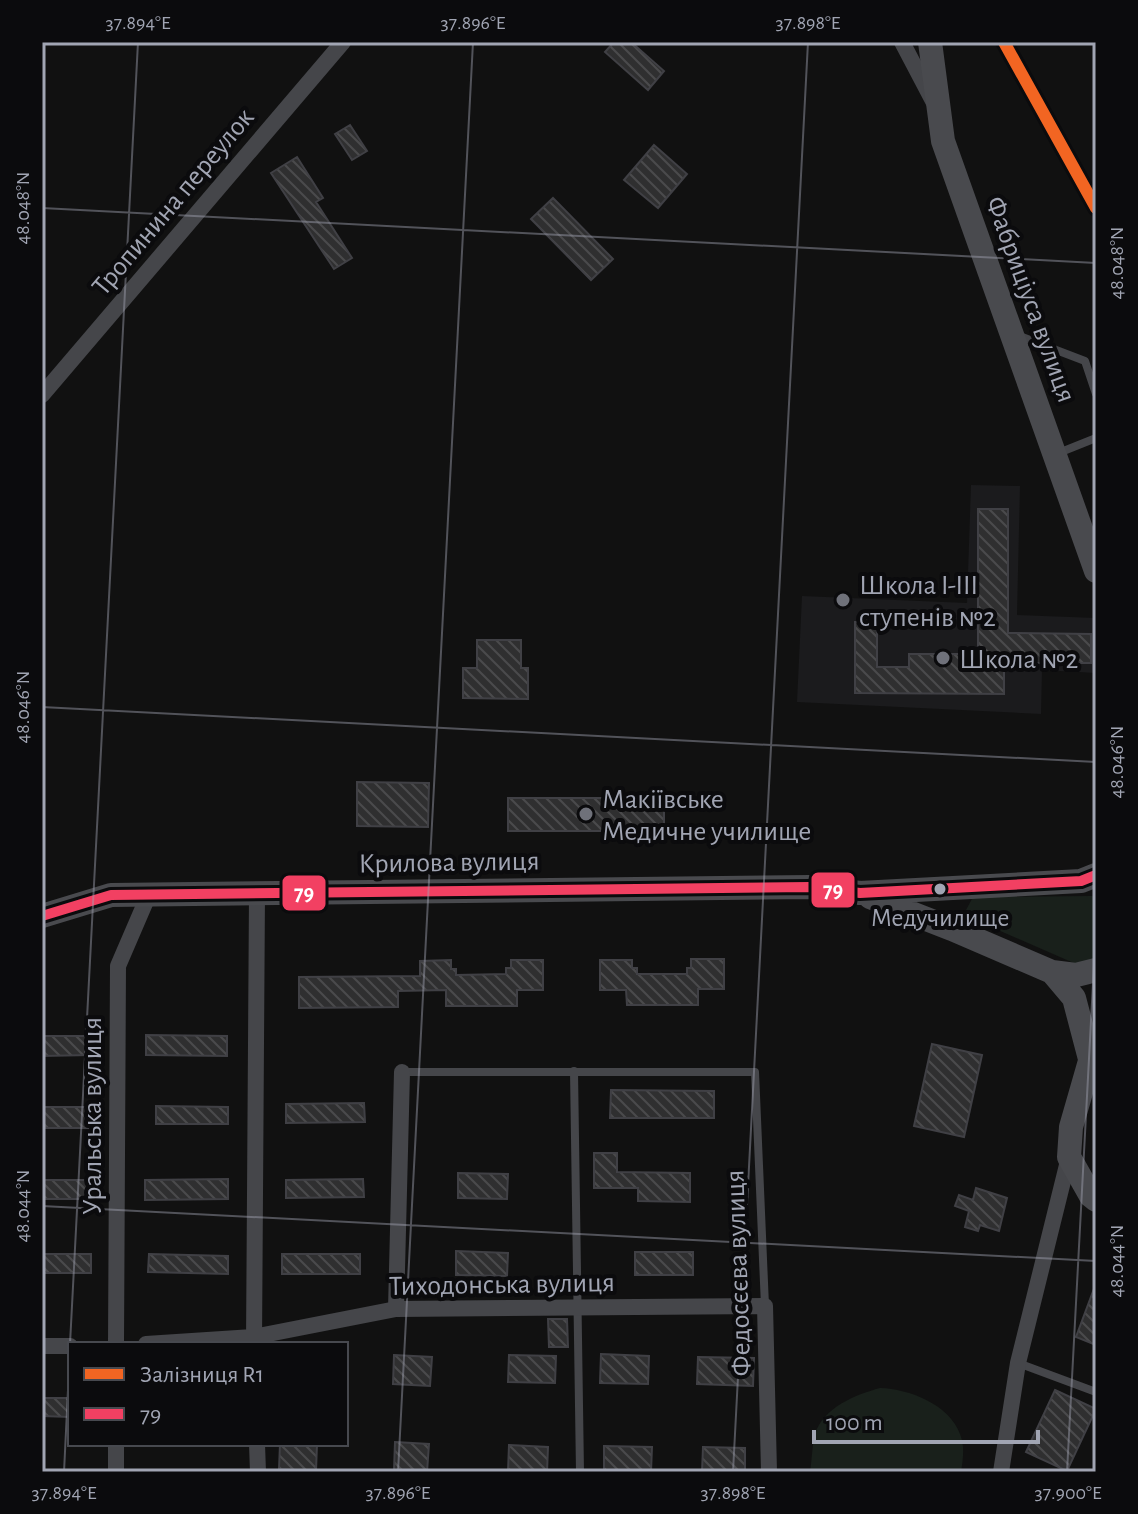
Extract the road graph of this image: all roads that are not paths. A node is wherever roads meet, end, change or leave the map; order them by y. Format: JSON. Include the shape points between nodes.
{"nodes":[{"id":1,"x":343,"y":42,"type":"edge"},
{"id":2,"x":902,"y":42,"type":"edge"},
{"id":3,"x":930,"y":42,"type":"edge"},
{"id":4,"x":940,"y":115,"type":"junction"},
{"id":5,"x":1013,"y":334,"type":"junction"},
{"id":6,"x":1096,"y":394,"type":"edge"},
{"id":7,"x":42,"y":395,"type":"edge"},
{"id":8,"x":1096,"y":438,"type":"edge"},
{"id":9,"x":1056,"y":454,"type":"junction"},
{"id":10,"x":1096,"y":571,"type":"edge"},
{"id":11,"x":1091,"y":882,"type":"edge"},
{"id":12,"x":961,"y":889,"type":"junction"},
{"id":13,"x":257,"y":893,"type":"junction"},
{"id":14,"x":860,"y":893,"type":"junction"},
{"id":15,"x":149,"y":894,"type":"junction"},
{"id":16,"x":42,"y":916,"type":"edge"},
{"id":17,"x":952,"y":929,"type":"junction"},
{"id":18,"x":1096,"y":970,"type":"edge"},
{"id":19,"x":1052,"y":972,"type":"junction"},
{"id":20,"x":1093,"y":1050,"type":"edge"},
{"id":21,"x":574,"y":1071,"type":"junction"},
{"id":22,"x":402,"y":1072,"type":"joint"},
{"id":23,"x":1069,"y":1157,"type":"junction"},
{"id":24,"x":1096,"y":1200,"type":"edge"},
{"id":25,"x":577,"y":1306,"type":"junction"},
{"id":26,"x":765,"y":1306,"type":"junction"},
{"id":27,"x":396,"y":1309,"type":"junction"},
{"id":28,"x":254,"y":1340,"type":"edge"},
{"id":29,"x":116,"y":1342,"type":"edge"},
{"id":30,"x":200,"y":1342,"type":"edge"},
{"id":31,"x":42,"y":1346,"type":"edge"},
{"id":32,"x":68,"y":1346,"type":"edge"},
{"id":33,"x":1018,"y":1363,"type":"junction"},
{"id":34,"x":1096,"y":1392,"type":"edge"},
{"id":35,"x":116,"y":1446,"type":"edge"},
{"id":36,"x":257,"y":1446,"type":"edge"},
{"id":37,"x":116,"y":1472,"type":"edge"},
{"id":38,"x":258,"y":1472,"type":"edge"},
{"id":39,"x":580,"y":1472,"type":"edge"},
{"id":40,"x":769,"y":1472,"type":"edge"},
{"id":41,"x":1001,"y":1472,"type":"edge"}],
"edges":[{"from":1,"to":7,"type":"street","name":"Тропинина переулок"},
{"from":2,"to":4,"type":"street"},
{"from":3,"to":4,"type":"main road","name":"Фабриціуса вулиця"},
{"from":4,"to":5,"type":"main road","name":"Фабриціуса вулиця","via":[[943,141]]},
{"from":5,"to":6,"type":"lane","via":[[1085,361]]},
{"from":5,"to":9,"type":"main road","name":"Фабриціуса вулиця"},
{"from":8,"to":9,"type":"lane"},
{"from":9,"to":10,"type":"main road","name":"Фабриціуса вулиця"},
{"from":11,"to":12,"type":"main road"},
{"from":12,"to":14,"type":"main road"},
{"from":12,"to":17,"type":"main road","via":[[952,898]]},
{"from":13,"to":14,"type":"main road","name":"Крилова вулиця","via":[[810,887]]},
{"from":13,"to":15,"type":"main road","name":"Крилова вулиця"},
{"from":13,"to":28,"type":"street"},
{"from":14,"to":17,"type":"main road"},
{"from":15,"to":16,"type":"main road","name":"Крилова вулиця","via":[[111,895]]},
{"from":15,"to":29,"type":"street","name":"Уральська вулиця","via":[[118,966]]},
{"from":17,"to":19,"type":"main road"},
{"from":18,"to":19,"type":"main road","via":[[1076,975]]},
{"from":19,"to":20,"type":"main road","via":[[1074,998]]},
{"from":20,"to":23,"type":"main road","via":[[1071,1127]]},
{"from":21,"to":22,"type":"lane"},
{"from":21,"to":25,"type":"lane"},
{"from":21,"to":26,"type":"lane","name":"Федосєєва вулиця","via":[[755,1072]]},
{"from":22,"to":27,"type":"street"},
{"from":23,"to":24,"type":"main road"},
{"from":23,"to":33,"type":"street"},
{"from":25,"to":26,"type":"street","name":"Тиходонська вулиця"},
{"from":25,"to":27,"type":"street","name":"Тиходонська вулиця"},
{"from":25,"to":39,"type":"lane"},
{"from":26,"to":40,"type":"street","name":"Федосєєва вулиця"},
{"from":27,"to":28,"type":"street","name":"Тиходонська вулиця"},
{"from":28,"to":30,"type":"street","name":"Тиходонська вулиця"},
{"from":31,"to":32,"type":"street"},
{"from":33,"to":34,"type":"lane"},
{"from":33,"to":41,"type":"street"},
{"from":35,"to":37,"type":"street"},
{"from":36,"to":38,"type":"street"}]}
